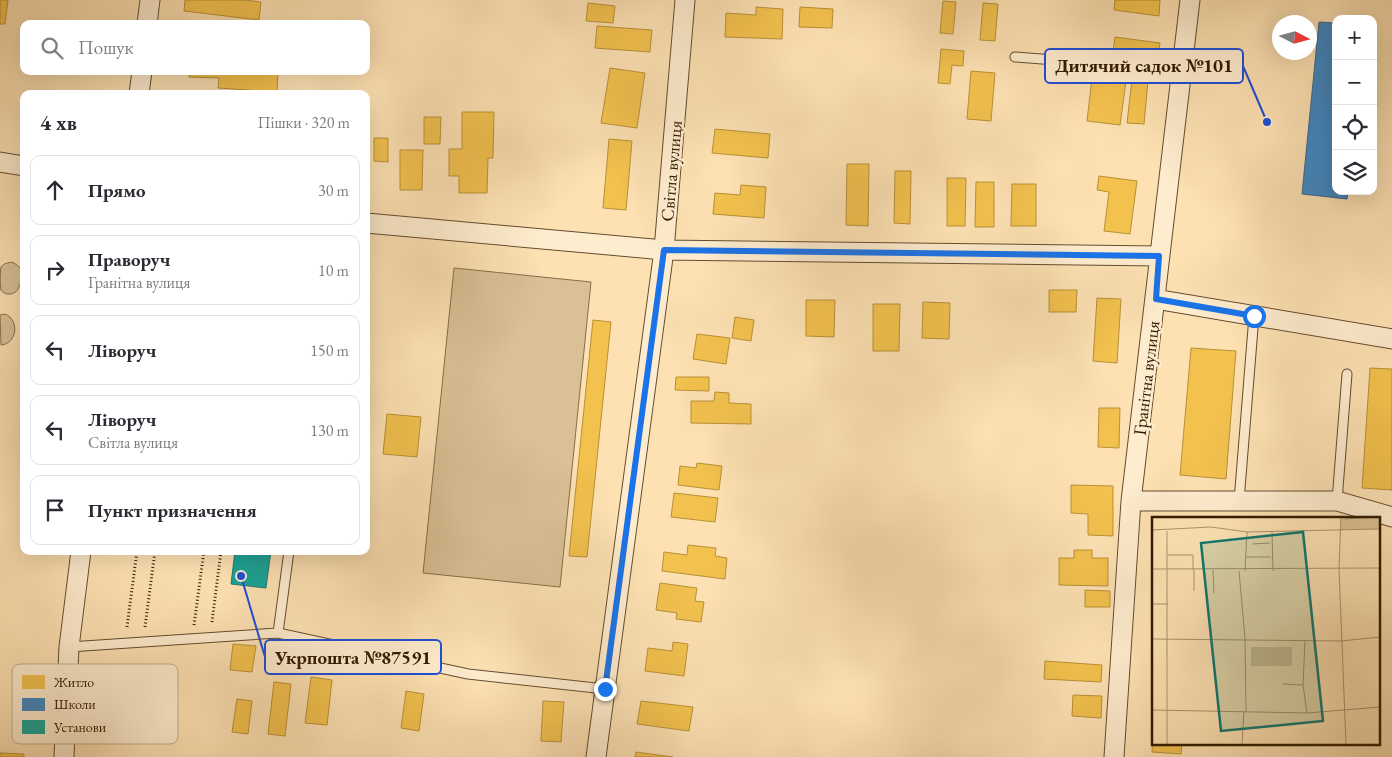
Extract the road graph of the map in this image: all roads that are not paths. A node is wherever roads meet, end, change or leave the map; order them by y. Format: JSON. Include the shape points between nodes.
{"nodes":[{"id":1,"x":150,"y":0,"type":"edge"},
{"id":2,"x":685,"y":0,"type":"edge"},
{"id":3,"x":1190,"y":0,"type":"edge"},
{"id":4,"x":148,"y":20,"type":"edge"},
{"id":5,"x":1014,"y":57,"type":"dead end"},
{"id":6,"x":1182,"y":70,"type":"junction"},
{"id":7,"x":141,"y":75,"type":"edge"},
{"id":8,"x":140,"y":90,"type":"edge"},
{"id":9,"x":0,"y":162,"type":"edge"},
{"id":10,"x":20,"y":165,"type":"edge"},
{"id":11,"x":370,"y":223,"type":"edge"},
{"id":12,"x":664,"y":250,"type":"junction"},
{"id":13,"x":1159,"y":256,"type":"junction"},
{"id":14,"x":1156,"y":299,"type":"junction"},
{"id":15,"x":1254,"y":316,"type":"junction"},
{"id":16,"x":1392,"y":339,"type":"edge"},
{"id":17,"x":1346,"y":374,"type":"dead end"},
{"id":18,"x":1131,"y":501,"type":"junction"},
{"id":19,"x":1239,"y":501,"type":"junction"},
{"id":20,"x":1337,"y":501,"type":"junction"},
{"id":21,"x":1392,"y":517,"type":"edge"},
{"id":22,"x":81,"y":555,"type":"edge"},
{"id":23,"x":288,"y":555,"type":"edge"},
{"id":24,"x":278,"y":633,"type":"junction"},
{"id":25,"x":69,"y":647,"type":"junction"},
{"id":26,"x":68,"y":664,"type":"edge"},
{"id":27,"x":605,"y":689,"type":"junction"},
{"id":28,"x":65,"y":744,"type":"edge"},
{"id":29,"x":64,"y":757,"type":"edge"},
{"id":30,"x":596,"y":757,"type":"edge"},
{"id":31,"x":1114,"y":757,"type":"edge"}],
"edges":[{"from":1,"to":4,"type":"street"},
{"from":2,"to":12,"type":"street","name":"Світла вулиця"},
{"from":3,"to":6,"type":"street","name":"Гранітна вулиця"},
{"from":5,"to":6,"type":"lane"},
{"from":6,"to":13,"type":"street","name":"Гранітна вулиця"},
{"from":7,"to":8,"type":"street"},
{"from":9,"to":10,"type":"street"},
{"from":11,"to":12,"type":"street"},
{"from":12,"to":13,"type":"street"},
{"from":12,"to":27,"type":"street","name":"Світла вулиця"},
{"from":13,"to":14,"type":"street","name":"Гранітна вулиця"},
{"from":14,"to":15,"type":"street"},
{"from":14,"to":18,"type":"street","name":"Гранітна вулиця"},
{"from":15,"to":16,"type":"street"},
{"from":15,"to":19,"type":"lane"},
{"from":17,"to":20,"type":"lane"},
{"from":18,"to":19,"type":"street"},
{"from":18,"to":31,"type":"street","name":"Гранітна вулиця"},
{"from":19,"to":20,"type":"street"},
{"from":20,"to":21,"type":"street"},
{"from":22,"to":25,"type":"street"},
{"from":23,"to":24,"type":"lane"},
{"from":24,"to":25,"type":"lane"},
{"from":24,"to":27,"type":"lane","via":[[468,674]]},
{"from":25,"to":26,"type":"street"},
{"from":27,"to":30,"type":"street","name":"Світла вулиця"},
{"from":28,"to":29,"type":"street"}]}
